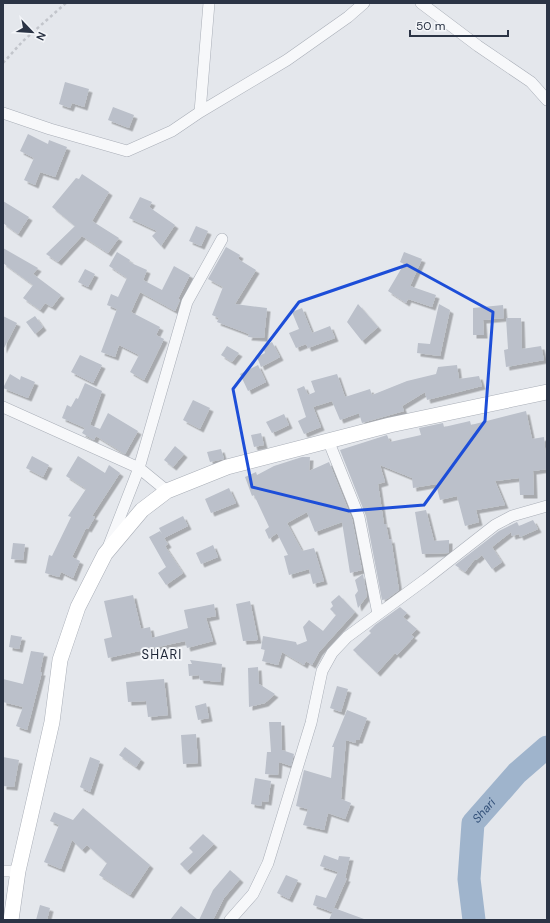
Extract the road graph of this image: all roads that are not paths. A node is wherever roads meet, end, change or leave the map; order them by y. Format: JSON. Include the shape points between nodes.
{"nodes":[{"id":1,"x":209,"y":3,"type":"edge"},
{"id":2,"x":364,"y":3,"type":"edge"},
{"id":3,"x":421,"y":3,"type":"edge"},
{"id":4,"x":547,"y":100,"type":"edge"},
{"id":5,"x":200,"y":112,"type":"junction"},
{"id":6,"x":3,"y":113,"type":"edge"},
{"id":7,"x":222,"y":239,"type":"dead end"},
{"id":8,"x":547,"y":392,"type":"edge"},
{"id":9,"x":3,"y":407,"type":"edge"},
{"id":10,"x":328,"y":440,"type":"junction"},
{"id":11,"x":139,"y":468,"type":"junction"},
{"id":12,"x":167,"y":491,"type":"junction"},
{"id":13,"x":547,"y":506,"type":"edge"},
{"id":14,"x":105,"y":554,"type":"junction"},
{"id":15,"x":378,"y":614,"type":"junction"},
{"id":16,"x":3,"y":871,"type":"edge"},
{"id":17,"x":18,"y":871,"type":"junction"},
{"id":18,"x":11,"y":920,"type":"edge"},
{"id":19,"x":230,"y":920,"type":"edge"}],
"edges":[{"from":1,"to":5,"type":"street"},
{"from":2,"to":5,"type":"street","via":[[287,60]]},
{"from":3,"to":4,"type":"street","via":[[531,82]]},
{"from":5,"to":6,"type":"street","via":[[172,131],[127,151]]},
{"from":7,"to":11,"type":"street","via":[[187,302]]},
{"from":8,"to":10,"type":"street"},
{"from":9,"to":11,"type":"street"},
{"from":10,"to":12,"type":"street","via":[[227,467]]},
{"from":10,"to":15,"type":"street","via":[[359,517]]},
{"from":11,"to":12,"type":"street"},
{"from":11,"to":14,"type":"street"},
{"from":12,"to":14,"type":"street","via":[[142,510]]},
{"from":13,"to":15,"type":"street","via":[[512,516],[495,525]]},
{"from":14,"to":17,"type":"street","via":[[78,607],[60,660],[52,722]]},
{"from":15,"to":19,"type":"street","via":[[347,637],[332,653],[322,671],[311,723],[268,864],[253,894]]},
{"from":16,"to":17,"type":"street"},
{"from":17,"to":18,"type":"street"}]}
